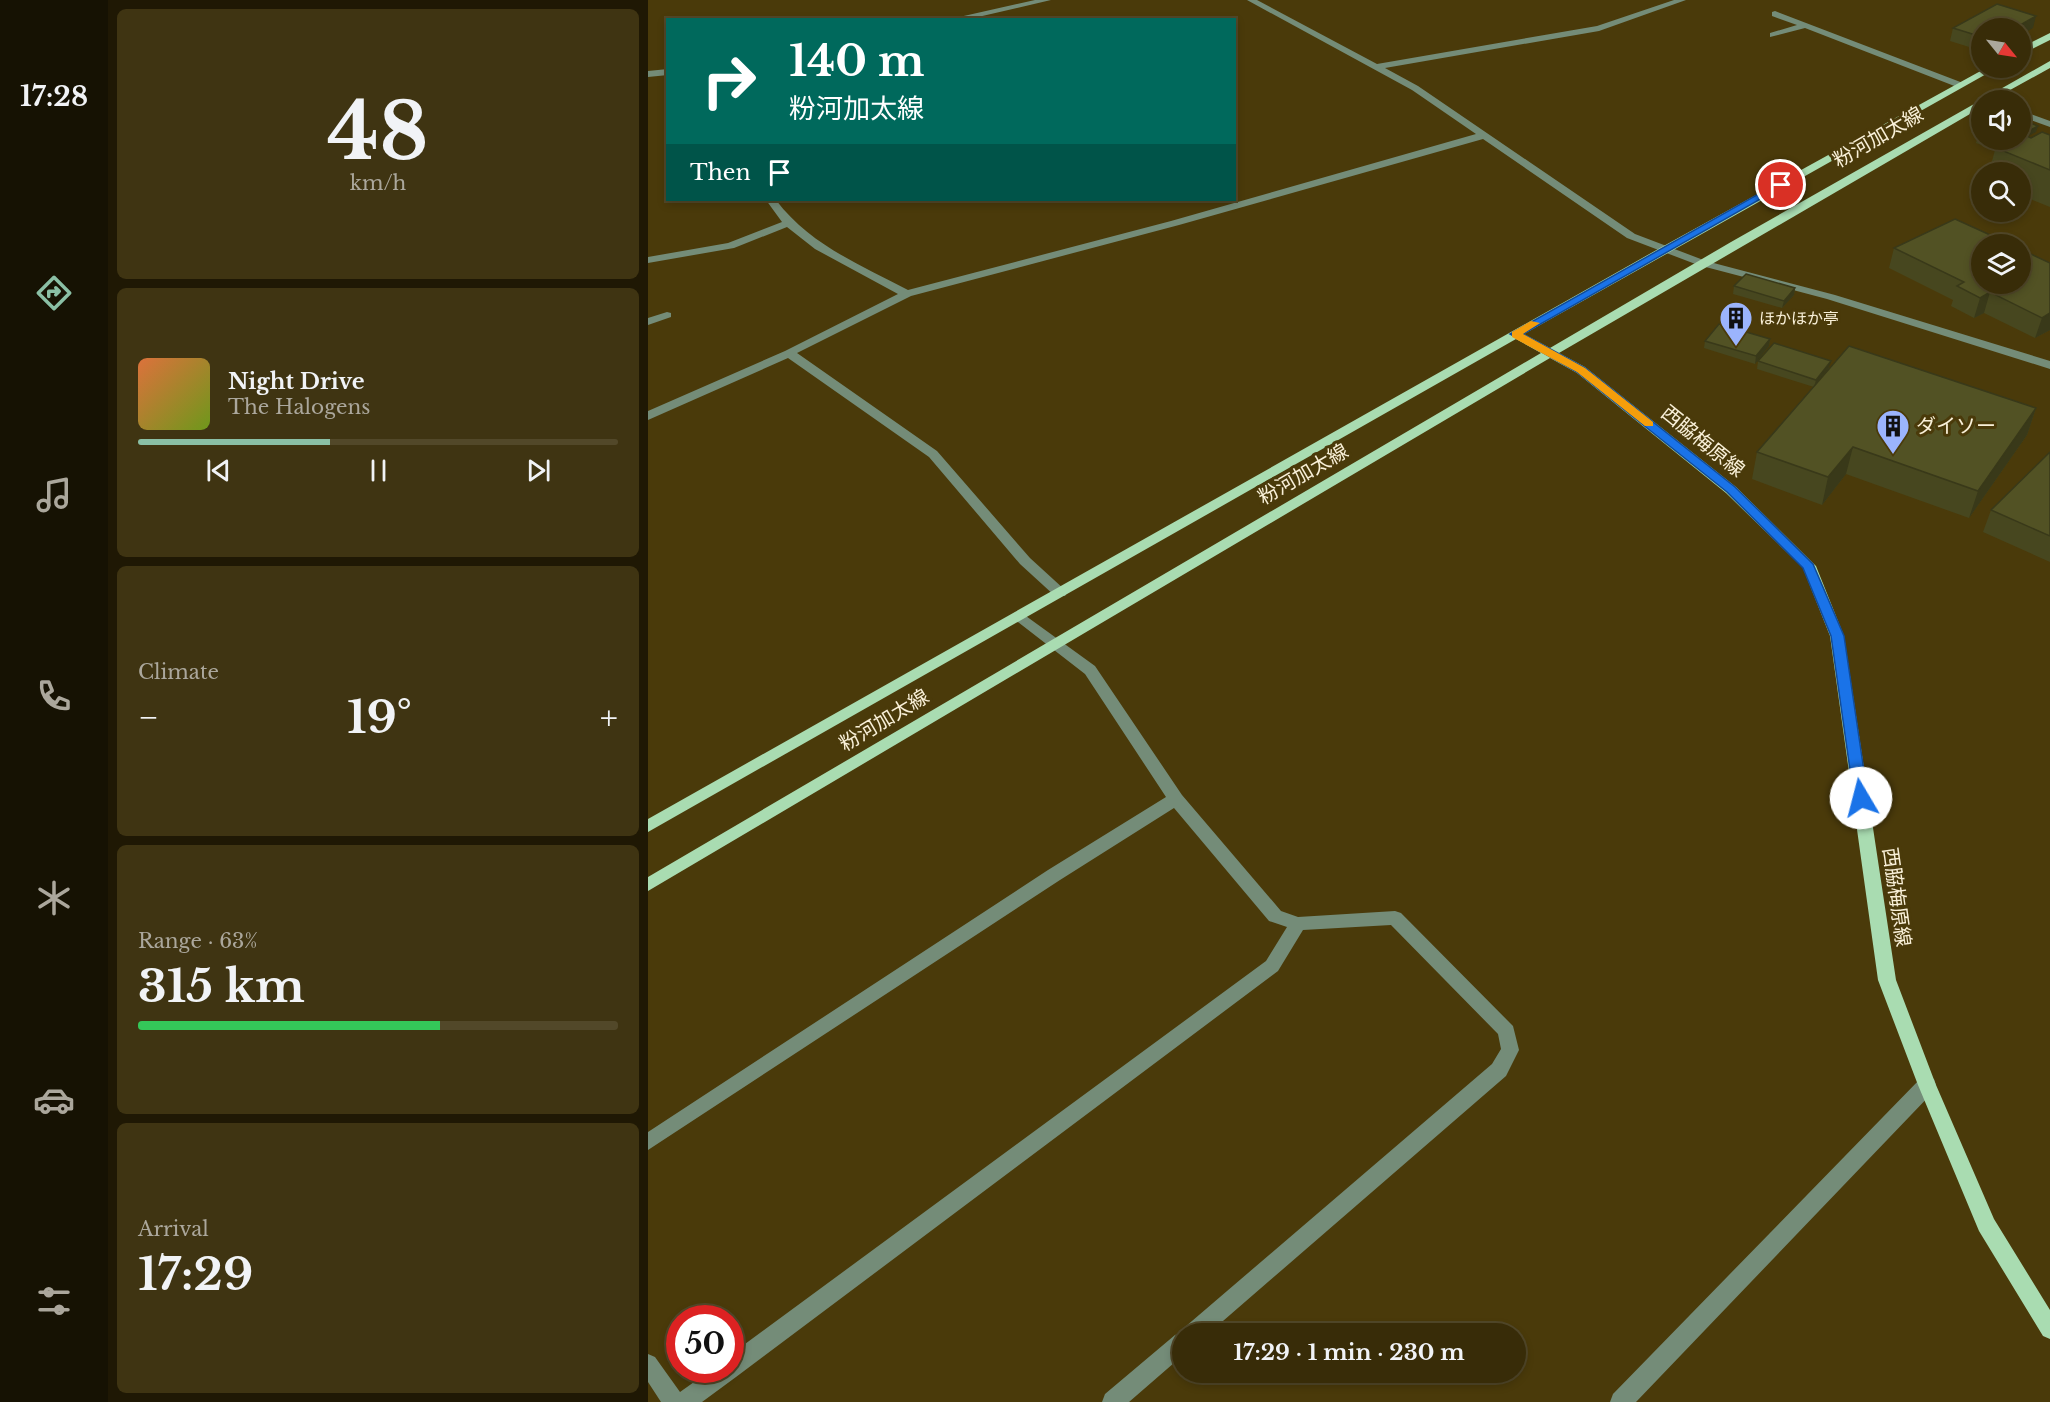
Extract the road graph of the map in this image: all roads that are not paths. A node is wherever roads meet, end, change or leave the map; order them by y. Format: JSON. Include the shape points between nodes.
{"nodes":[{"id":1,"x":1047,"y":0,"type":"edge"},
{"id":2,"x":1251,"y":0,"type":"edge"},
{"id":3,"x":1682,"y":0,"type":"edge"},
{"id":4,"x":1775,"y":14,"type":"dead end"},
{"id":5,"x":960,"y":18,"type":"edge"},
{"id":6,"x":1804,"y":26,"type":"junction"},
{"id":7,"x":1773,"y":35,"type":"dead end"},
{"id":8,"x":2050,"y":36,"type":"edge"},
{"id":9,"x":2031,"y":46,"type":"edge"},
{"id":10,"x":2050,"y":64,"type":"edge"},
{"id":11,"x":1375,"y":67,"type":"junction"},
{"id":12,"x":666,"y":72,"type":"edge"},
{"id":13,"x":648,"y":74,"type":"edge"},
{"id":14,"x":1973,"y":78,"type":"edge"},
{"id":15,"x":1960,"y":85,"type":"junction"},
{"id":16,"x":2005,"y":90,"type":"edge"},
{"id":17,"x":1971,"y":110,"type":"edge"},
{"id":18,"x":2031,"y":117,"type":"edge"},
{"id":19,"x":2050,"y":124,"type":"edge"},
{"id":20,"x":1485,"y":135,"type":"junction"},
{"id":21,"x":772,"y":201,"type":"edge"},
{"id":22,"x":788,"y":223,"type":"junction"},
{"id":23,"x":1664,"y":250,"type":"junction"},
{"id":24,"x":648,"y":260,"type":"edge"},
{"id":25,"x":1702,"y":263,"type":"junction"},
{"id":26,"x":907,"y":294,"type":"junction"},
{"id":27,"x":667,"y":315,"type":"dead end"},
{"id":28,"x":648,"y":322,"type":"edge"},
{"id":29,"x":1515,"y":334,"type":"junction"},
{"id":30,"x":789,"y":352,"type":"junction"},
{"id":31,"x":1550,"y":353,"type":"junction"},
{"id":32,"x":2050,"y":365,"type":"edge"},
{"id":33,"x":648,"y":416,"type":"edge"},
{"id":34,"x":1060,"y":593,"type":"junction"},
{"id":35,"x":1019,"y":616,"type":"junction"},
{"id":36,"x":1055,"y":643,"type":"junction"},
{"id":37,"x":1176,"y":799,"type":"junction"},
{"id":38,"x":648,"y":826,"type":"edge"},
{"id":39,"x":648,"y":885,"type":"edge"},
{"id":40,"x":1298,"y":924,"type":"junction"},
{"id":41,"x":1927,"y":1085,"type":"junction"},
{"id":42,"x":648,"y":1142,"type":"edge"},
{"id":43,"x":1205,"y":1323,"type":"edge"},
{"id":44,"x":2050,"y":1329,"type":"edge"},
{"id":45,"x":1172,"y":1351,"type":"edge"},
{"id":46,"x":744,"y":1358,"type":"edge"},
{"id":47,"x":648,"y":1364,"type":"edge"},
{"id":48,"x":710,"y":1383,"type":"edge"},
{"id":49,"x":674,"y":1402,"type":"edge"},
{"id":50,"x":684,"y":1402,"type":"edge"},
{"id":51,"x":1113,"y":1402,"type":"edge"},
{"id":52,"x":1621,"y":1402,"type":"edge"}],
"edges":[{"from":1,"to":5,"type":"street"},
{"from":2,"to":11,"type":"street"},
{"from":3,"to":11,"type":"street","via":[[1599,28]]},
{"from":4,"to":6,"type":"street"},
{"from":6,"to":7,"type":"street"},
{"from":6,"to":15,"type":"street"},
{"from":8,"to":9,"type":"main road"},
{"from":10,"to":16,"type":"main road","name":"粉河加太線"},
{"from":11,"to":20,"type":"street","via":[[1416,88]]},
{"from":12,"to":13,"type":"street"},
{"from":14,"to":15,"type":"main road","name":"粉河加太線"},
{"from":15,"to":23,"type":"main road","name":"粉河加太線"},
{"from":17,"to":25,"type":"main road","name":"粉河加太線"},
{"from":18,"to":19,"type":"street"},
{"from":20,"to":23,"type":"street","via":[[1631,236]]},
{"from":20,"to":26,"type":"street"},
{"from":21,"to":22,"type":"street"},
{"from":22,"to":24,"type":"street","via":[[730,246]]},
{"from":22,"to":26,"type":"street","via":[[819,247]]},
{"from":23,"to":25,"type":"street"},
{"from":23,"to":29,"type":"main road","name":"粉河加太線"},
{"from":25,"to":31,"type":"main road","name":"粉河加太線"},
{"from":25,"to":32,"type":"street","via":[[1831,297]]},
{"from":26,"to":30,"type":"street"},
{"from":27,"to":28,"type":"street"},
{"from":29,"to":31,"type":"main road","name":"西脇梅原線"},
{"from":29,"to":34,"type":"main road","name":"粉河加太線"},
{"from":30,"to":33,"type":"street"},
{"from":30,"to":34,"type":"street","via":[[933,454],[1025,561]]},
{"from":31,"to":36,"type":"main road","name":"粉河加太線"},
{"from":31,"to":41,"type":"main road","name":"西脇梅原線","via":[[1581,370],[1731,490],[1809,566],[1838,636],[1887,980]]},
{"from":34,"to":35,"type":"main road","name":"粉河加太線"},
{"from":35,"to":36,"type":"street"},
{"from":35,"to":38,"type":"main road","name":"粉河加太線"},
{"from":36,"to":37,"type":"street","via":[[1090,670]]},
{"from":36,"to":39,"type":"main road","name":"粉河加太線"},
{"from":37,"to":40,"type":"street","via":[[1275,916]]},
{"from":37,"to":42,"type":"street"},
{"from":40,"to":43,"type":"street","via":[[1395,918],[1507,1031],[1510,1050],[1498,1070]]},
{"from":40,"to":46,"type":"street","via":[[1272,966]]},
{"from":41,"to":44,"type":"main road","name":"西脇梅原線","via":[[1986,1225]]},
{"from":41,"to":52,"type":"street"},
{"from":45,"to":51,"type":"street"},
{"from":47,"to":49,"type":"street"},
{"from":48,"to":50,"type":"street"}]}
